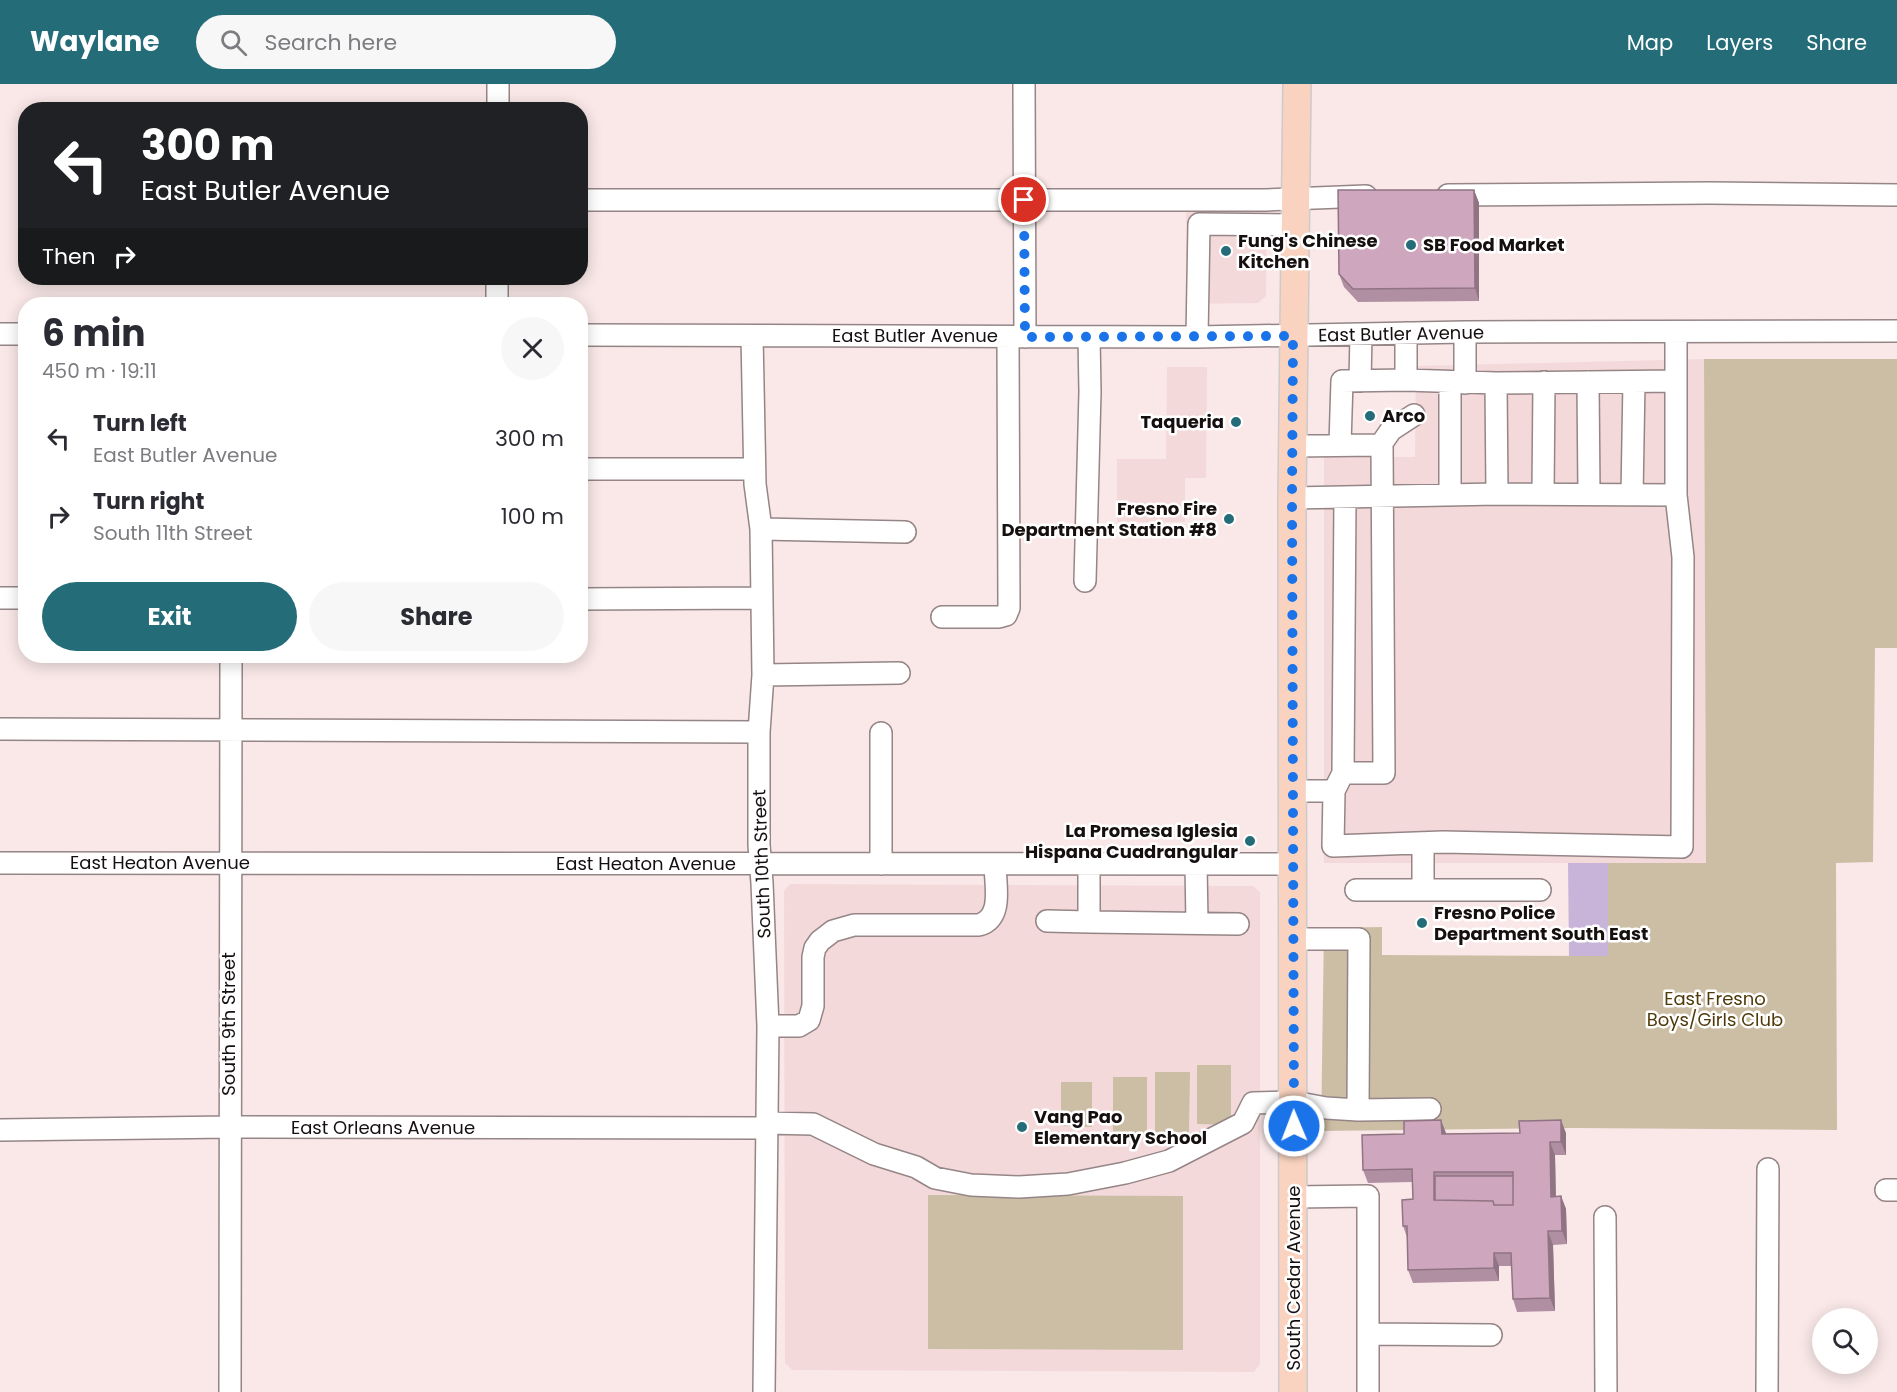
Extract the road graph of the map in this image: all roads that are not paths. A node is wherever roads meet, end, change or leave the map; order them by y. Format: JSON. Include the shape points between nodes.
{"nodes":[{"id":1,"x":498,"y":84,"type":"edge"},
{"id":2,"x":1024,"y":84,"type":"edge"},
{"id":3,"x":1296,"y":84,"type":"edge"},
{"id":4,"x":498,"y":102,"type":"edge"},
{"id":5,"x":1428,"y":195,"type":"edge"},
{"id":6,"x":1897,"y":195,"type":"edge"},
{"id":7,"x":1381,"y":196,"type":"edge"},
{"id":8,"x":1295,"y":198,"type":"junction"},
{"id":9,"x":588,"y":200,"type":"edge"},
{"id":10,"x":1024,"y":200,"type":"junction"},
{"id":11,"x":1294,"y":225,"type":"junction"},
{"id":12,"x":1897,"y":331,"type":"edge"},
{"id":13,"x":1465,"y":332,"type":"junction"},
{"id":14,"x":1676,"y":332,"type":"junction"},
{"id":15,"x":1406,"y":333,"type":"junction"},
{"id":16,"x":0,"y":334,"type":"edge"},
{"id":17,"x":18,"y":334,"type":"edge"},
{"id":18,"x":1361,"y":334,"type":"junction"},
{"id":19,"x":588,"y":335,"type":"edge"},
{"id":20,"x":752,"y":336,"type":"junction"},
{"id":21,"x":1293,"y":336,"type":"junction"},
{"id":22,"x":1017,"y":337,"type":"junction"},
{"id":23,"x":1089,"y":337,"type":"junction"},
{"id":24,"x":1197,"y":337,"type":"junction"},
{"id":25,"x":1406,"y":380,"type":"junction"},
{"id":26,"x":1360,"y":381,"type":"junction"},
{"id":27,"x":1676,"y":381,"type":"junction"},
{"id":28,"x":1457,"y":382,"type":"junction"},
{"id":29,"x":1544,"y":382,"type":"junction"},
{"id":30,"x":1588,"y":382,"type":"junction"},
{"id":31,"x":1634,"y":382,"type":"junction"},
{"id":32,"x":1496,"y":383,"type":"junction"},
{"id":33,"x":1414,"y":415,"type":"dead end"},
{"id":34,"x":1382,"y":443,"type":"junction"},
{"id":35,"x":1340,"y":444,"type":"junction"},
{"id":36,"x":1292,"y":446,"type":"junction"},
{"id":37,"x":588,"y":469,"type":"edge"},
{"id":38,"x":754,"y":469,"type":"junction"},
{"id":39,"x":1450,"y":495,"type":"junction"},
{"id":40,"x":1497,"y":495,"type":"junction"},
{"id":41,"x":1543,"y":495,"type":"junction"},
{"id":42,"x":1589,"y":495,"type":"junction"},
{"id":43,"x":1632,"y":495,"type":"junction"},
{"id":44,"x":1676,"y":495,"type":"junction"},
{"id":45,"x":1383,"y":496,"type":"junction"},
{"id":46,"x":1345,"y":497,"type":"junction"},
{"id":47,"x":1292,"y":498,"type":"junction"},
{"id":48,"x":761,"y":529,"type":"junction"},
{"id":49,"x":905,"y":532,"type":"dead end"},
{"id":50,"x":1085,"y":581,"type":"dead end"},
{"id":51,"x":0,"y":598,"type":"edge"},
{"id":52,"x":18,"y":598,"type":"edge"},
{"id":53,"x":762,"y":598,"type":"junction"},
{"id":54,"x":588,"y":599,"type":"edge"},
{"id":55,"x":942,"y":617,"type":"dead end"},
{"id":56,"x":231,"y":663,"type":"edge"},
{"id":57,"x":899,"y":673,"type":"dead end"},
{"id":58,"x":763,"y":675,"type":"junction"},
{"id":59,"x":0,"y":729,"type":"edge"},
{"id":60,"x":231,"y":730,"type":"junction"},
{"id":61,"x":759,"y":732,"type":"junction"},
{"id":62,"x":881,"y":733,"type":"dead end"},
{"id":63,"x":1338,"y":782,"type":"junction"},
{"id":64,"x":1293,"y":791,"type":"junction"},
{"id":65,"x":1423,"y":843,"type":"junction"},
{"id":66,"x":0,"y":863,"type":"edge"},
{"id":67,"x":230,"y":863,"type":"junction"},
{"id":68,"x":881,"y":864,"type":"junction"},
{"id":69,"x":995,"y":864,"type":"junction"},
{"id":70,"x":1089,"y":864,"type":"junction"},
{"id":71,"x":1196,"y":864,"type":"junction"},
{"id":72,"x":1293,"y":864,"type":"junction"},
{"id":73,"x":760,"y":865,"type":"junction"},
{"id":74,"x":1423,"y":889,"type":"junction"},
{"id":75,"x":1356,"y":890,"type":"dead end"},
{"id":76,"x":1540,"y":890,"type":"dead end"},
{"id":77,"x":1047,"y":921,"type":"dead end"},
{"id":78,"x":1089,"y":922,"type":"junction"},
{"id":79,"x":1197,"y":923,"type":"junction"},
{"id":80,"x":1238,"y":924,"type":"dead end"},
{"id":81,"x":1293,"y":939,"type":"junction"},
{"id":82,"x":768,"y":1026,"type":"junction"},
{"id":83,"x":1294,"y":1102,"type":"junction"},
{"id":84,"x":1430,"y":1109,"type":"dead end"},
{"id":85,"x":1358,"y":1110,"type":"junction"},
{"id":86,"x":766,"y":1126,"type":"junction"},
{"id":87,"x":229,"y":1128,"type":"junction"},
{"id":88,"x":0,"y":1130,"type":"edge"},
{"id":89,"x":1768,"y":1169,"type":"dead end"},
{"id":90,"x":1294,"y":1197,"type":"junction"},
{"id":91,"x":1605,"y":1217,"type":"dead end"},
{"id":92,"x":1368,"y":1334,"type":"junction"},
{"id":93,"x":1491,"y":1335,"type":"dead end"},
{"id":94,"x":230,"y":1392,"type":"edge"},
{"id":95,"x":764,"y":1392,"type":"edge"},
{"id":96,"x":1293,"y":1392,"type":"edge"},
{"id":97,"x":1368,"y":1392,"type":"edge"},
{"id":98,"x":1606,"y":1392,"type":"edge"},
{"id":99,"x":1767,"y":1392,"type":"edge"}],
"edges":[{"from":1,"to":4,"type":"street"},
{"from":2,"to":10,"type":"street"},
{"from":3,"to":8,"type":"main road","name":"South Cedar Avenue"},
{"from":5,"to":6,"type":"street"},
{"from":7,"to":8,"type":"street"},
{"from":8,"to":10,"type":"street"},
{"from":8,"to":11,"type":"main road","name":"South Cedar Avenue"},
{"from":9,"to":10,"type":"street"},
{"from":10,"to":22,"type":"street"},
{"from":11,"to":21,"type":"main road","name":"South Cedar Avenue"},
{"from":11,"to":24,"type":"street","via":[[1199,225]]},
{"from":12,"to":14,"type":"street","name":"East Butler Avenue"},
{"from":13,"to":14,"type":"street","name":"East Butler Avenue"},
{"from":13,"to":15,"type":"street","name":"East Butler Avenue"},
{"from":13,"to":28,"type":"street"},
{"from":14,"to":27,"type":"street"},
{"from":15,"to":18,"type":"street","name":"East Butler Avenue"},
{"from":15,"to":25,"type":"street"},
{"from":16,"to":17,"type":"street"},
{"from":18,"to":21,"type":"street","name":"East Butler Avenue"},
{"from":18,"to":26,"type":"street"},
{"from":19,"to":20,"type":"street","name":"East Butler Avenue"},
{"from":20,"to":22,"type":"street","name":"East Butler Avenue"},
{"from":20,"to":38,"type":"street","name":"South 10th Street"},
{"from":21,"to":24,"type":"street","name":"East Butler Avenue"},
{"from":21,"to":36,"type":"main road","name":"South Cedar Avenue"},
{"from":22,"to":23,"type":"street","name":"East Butler Avenue"},
{"from":22,"to":55,"type":"street","via":[[1009,608],[1006,615],[999,617]]},
{"from":23,"to":24,"type":"street","name":"East Butler Avenue"},
{"from":23,"to":50,"type":"street"},
{"from":25,"to":26,"type":"street"},
{"from":25,"to":28,"type":"street"},
{"from":26,"to":35,"type":"street","via":[[1342,381]]},
{"from":27,"to":31,"type":"street"},
{"from":27,"to":44,"type":"street"},
{"from":28,"to":32,"type":"street"},
{"from":28,"to":39,"type":"street"},
{"from":29,"to":30,"type":"street"},
{"from":29,"to":32,"type":"street"},
{"from":29,"to":41,"type":"street"},
{"from":30,"to":31,"type":"street"},
{"from":30,"to":42,"type":"street"},
{"from":31,"to":43,"type":"street"},
{"from":32,"to":40,"type":"street"},
{"from":33,"to":34,"type":"street","via":[[1391,430]]},
{"from":34,"to":35,"type":"street"},
{"from":34,"to":45,"type":"street"},
{"from":35,"to":36,"type":"street"},
{"from":36,"to":47,"type":"main road","name":"South Cedar Avenue"},
{"from":37,"to":38,"type":"street"},
{"from":38,"to":48,"type":"street","name":"South 10th Street"},
{"from":39,"to":40,"type":"street"},
{"from":39,"to":45,"type":"street"},
{"from":40,"to":41,"type":"street"},
{"from":41,"to":42,"type":"street"},
{"from":42,"to":43,"type":"street"},
{"from":43,"to":44,"type":"street"},
{"from":44,"to":65,"type":"street","via":[[1683,557],[1682,847]]},
{"from":45,"to":46,"type":"street"},
{"from":45,"to":63,"type":"street","via":[[1384,773]]},
{"from":46,"to":47,"type":"street"},
{"from":46,"to":63,"type":"street"},
{"from":47,"to":64,"type":"main road","name":"South Cedar Avenue"},
{"from":48,"to":49,"type":"street"},
{"from":48,"to":53,"type":"street","name":"South 10th Street"},
{"from":51,"to":52,"type":"street"},
{"from":53,"to":54,"type":"street"},
{"from":53,"to":58,"type":"street","name":"South 10th Street"},
{"from":56,"to":60,"type":"street","name":"South 9th Street"},
{"from":57,"to":58,"type":"street"},
{"from":58,"to":61,"type":"street","name":"South 10th Street"},
{"from":59,"to":60,"type":"street"},
{"from":60,"to":61,"type":"street"},
{"from":60,"to":67,"type":"street","name":"South 9th Street"},
{"from":61,"to":73,"type":"street","name":"South 10th Street"},
{"from":62,"to":68,"type":"street"},
{"from":63,"to":64,"type":"street"},
{"from":63,"to":65,"type":"street","via":[[1333,846]]},
{"from":64,"to":72,"type":"main road","name":"South Cedar Avenue"},
{"from":65,"to":74,"type":"street"},
{"from":66,"to":67,"type":"street","name":"East Heaton Avenue"},
{"from":67,"to":73,"type":"street","name":"East Heaton Avenue"},
{"from":67,"to":87,"type":"street","name":"South 9th Street"},
{"from":68,"to":69,"type":"street","name":"East Heaton Avenue"},
{"from":68,"to":73,"type":"street","name":"East Heaton Avenue"},
{"from":69,"to":70,"type":"street","name":"East Heaton Avenue"},
{"from":69,"to":82,"type":"street","via":[[996,909],[985,924],[854,925],[833,931],[815,948],[809,1020],[800,1026]]},
{"from":70,"to":71,"type":"street","name":"East Heaton Avenue"},
{"from":70,"to":78,"type":"street"},
{"from":71,"to":72,"type":"street","name":"East Heaton Avenue"},
{"from":71,"to":79,"type":"street"},
{"from":72,"to":81,"type":"main road","name":"South Cedar Avenue"},
{"from":73,"to":82,"type":"street","name":"South 10th Street"},
{"from":74,"to":75,"type":"street"},
{"from":74,"to":76,"type":"street"},
{"from":77,"to":78,"type":"street"},
{"from":78,"to":79,"type":"street"},
{"from":79,"to":80,"type":"street"},
{"from":81,"to":83,"type":"main road","name":"South Cedar Avenue"},
{"from":81,"to":85,"type":"street","via":[[1359,939]]},
{"from":82,"to":86,"type":"street","name":"South 10th Street"},
{"from":83,"to":85,"type":"street"},
{"from":83,"to":86,"type":"street","name":"East Orleans Avenue","via":[[1252,1102],[1243,1123],[1169,1161],[1068,1184],[1019,1187],[971,1185],[935,1178],[813,1124]]},
{"from":83,"to":90,"type":"main road","name":"South Cedar Avenue"},
{"from":84,"to":85,"type":"street"},
{"from":86,"to":87,"type":"street","name":"East Orleans Avenue"},
{"from":86,"to":95,"type":"street","name":"South 10th Street"},
{"from":87,"to":88,"type":"street","name":"East Orleans Avenue"},
{"from":87,"to":94,"type":"street","name":"South 9th Street"},
{"from":89,"to":99,"type":"street"},
{"from":90,"to":92,"type":"street","via":[[1368,1196]]},
{"from":90,"to":96,"type":"main road","name":"South Cedar Avenue"},
{"from":91,"to":98,"type":"street"},
{"from":92,"to":93,"type":"street"},
{"from":92,"to":97,"type":"street"}]}
